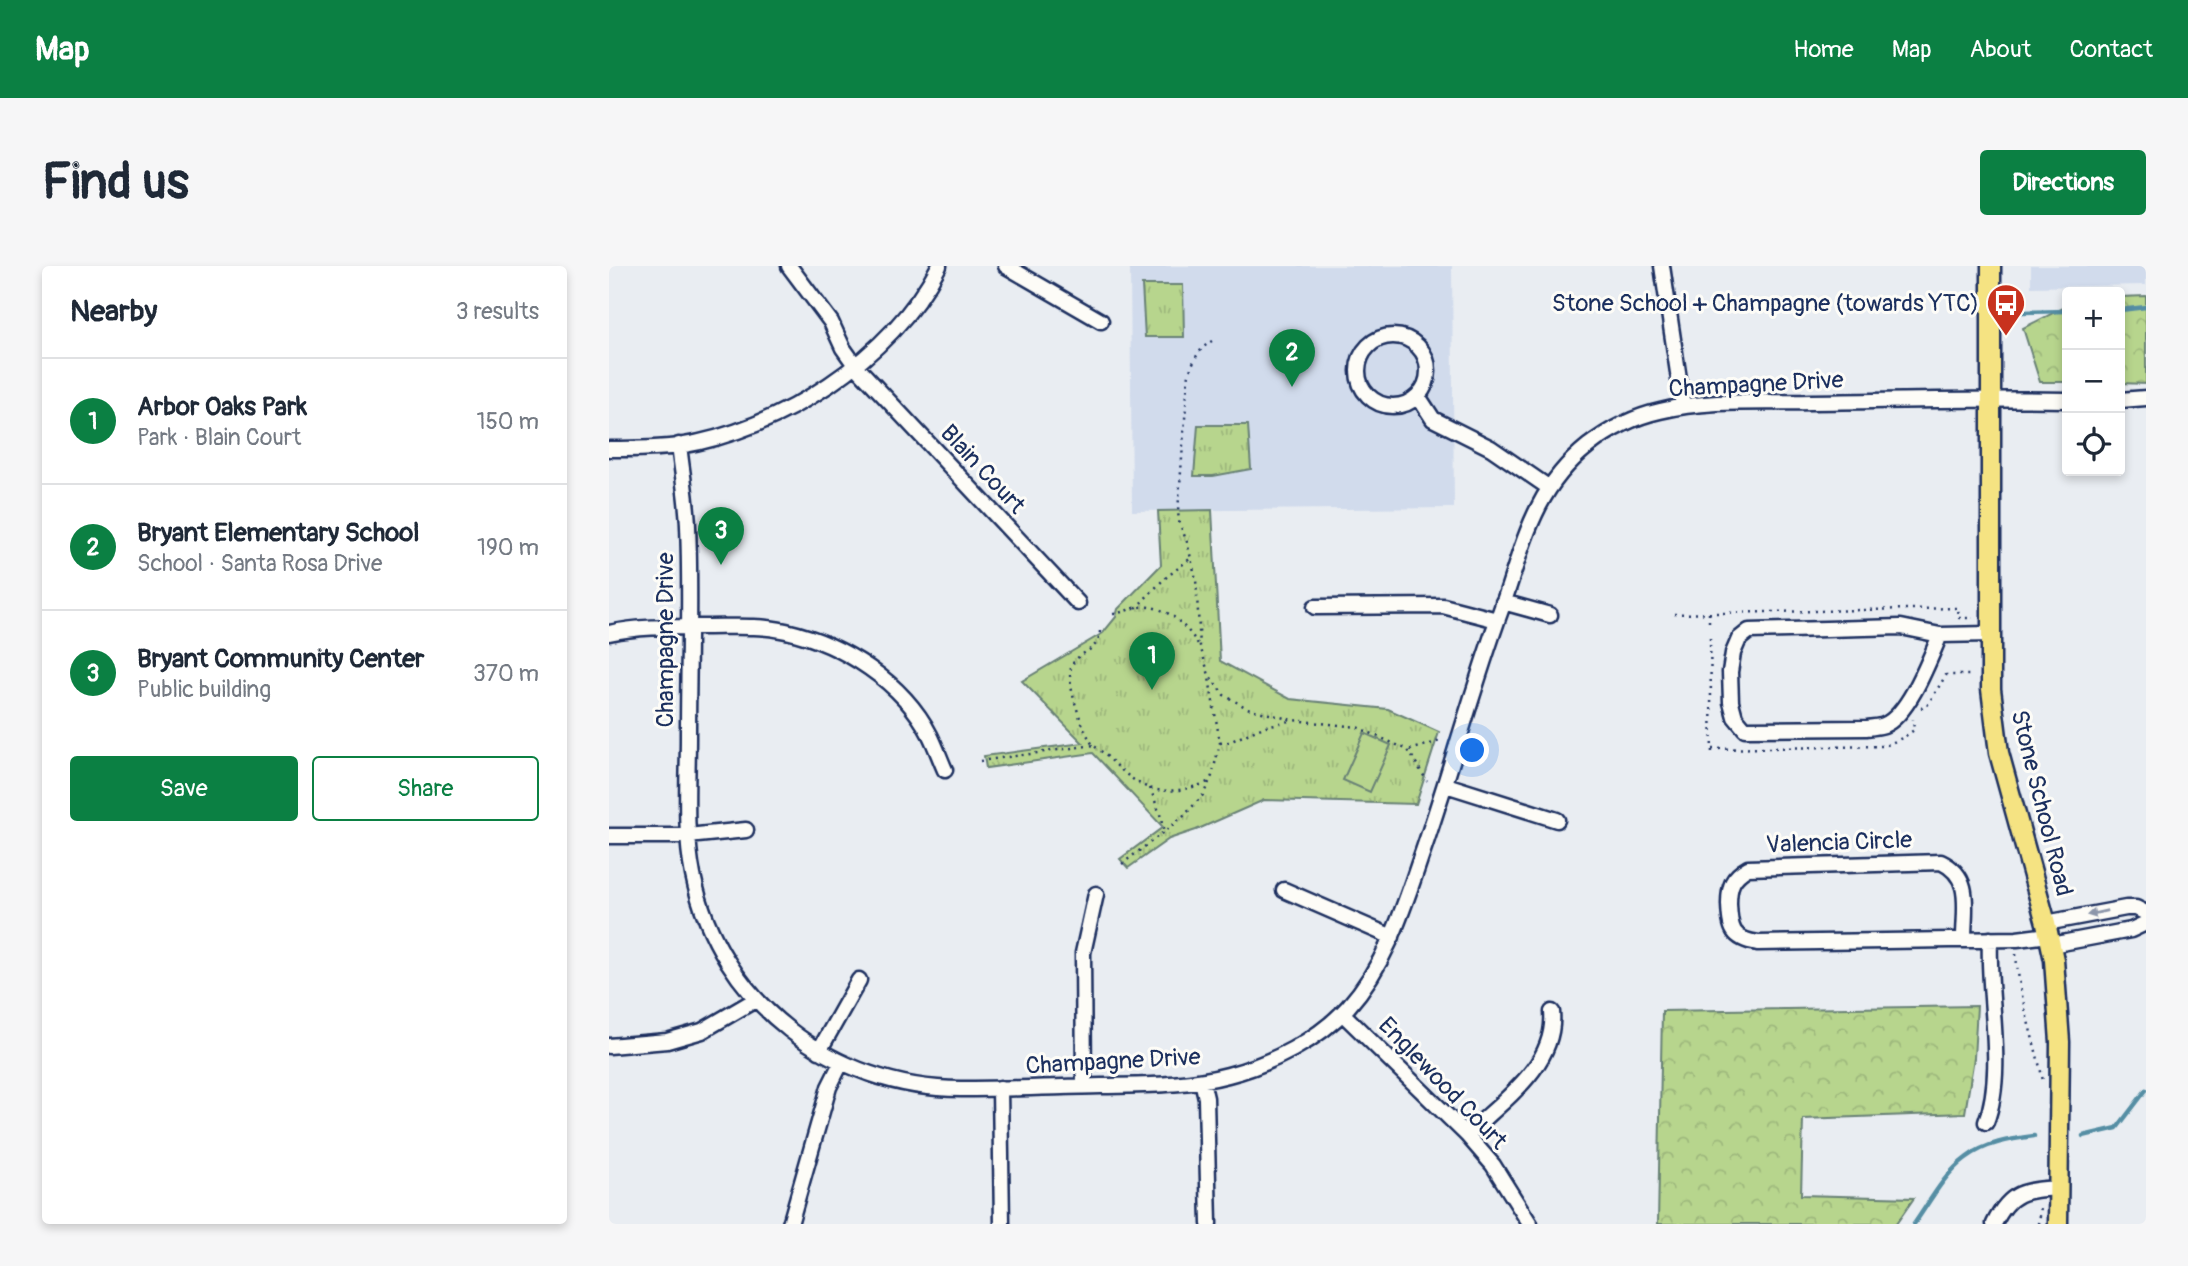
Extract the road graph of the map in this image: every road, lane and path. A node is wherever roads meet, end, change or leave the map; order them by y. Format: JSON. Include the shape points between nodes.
{"nodes":[{"id":1,"x":789,"y":266,"type":"edge"},
{"id":2,"x":939,"y":266,"type":"edge"},
{"id":3,"x":1006,"y":266,"type":"edge"},
{"id":4,"x":1662,"y":266,"type":"edge"},
{"id":5,"x":1991,"y":266,"type":"edge"},
{"id":6,"x":1101,"y":321,"type":"dead end"},
{"id":7,"x":1212,"y":341,"type":"dead end"},
{"id":8,"x":855,"y":365,"type":"junction"},
{"id":9,"x":1418,"y":396,"type":"junction"},
{"id":10,"x":2146,"y":398,"type":"edge"},
{"id":11,"x":1990,"y":399,"type":"junction"},
{"id":12,"x":2062,"y":400,"type":"edge"},
{"id":13,"x":2125,"y":400,"type":"edge"},
{"id":14,"x":1683,"y":406,"type":"junction"},
{"id":15,"x":679,"y":445,"type":"junction"},
{"id":16,"x":609,"y":449,"type":"edge"},
{"id":17,"x":1548,"y":487,"type":"junction"},
{"id":18,"x":1191,"y":558,"type":"junction"},
{"id":19,"x":1503,"y":602,"type":"junction"},
{"id":20,"x":1077,"y":603,"type":"dead end"},
{"id":21,"x":1315,"y":607,"type":"dead end"},
{"id":22,"x":1136,"y":608,"type":"junction"},
{"id":23,"x":1709,"y":613,"type":"junction"},
{"id":24,"x":1113,"y":614,"type":"dead end"},
{"id":25,"x":1674,"y":614,"type":"dead end"},
{"id":26,"x":1550,"y":615,"type":"dead end"},
{"id":27,"x":1973,"y":618,"type":"dead end"},
{"id":28,"x":1497,"y":620,"type":"junction"},
{"id":29,"x":1709,"y":626,"type":"dead end"},
{"id":30,"x":688,"y":627,"type":"junction"},
{"id":31,"x":1100,"y":631,"type":"dead end"},
{"id":32,"x":609,"y":633,"type":"edge"},
{"id":33,"x":1991,"y":634,"type":"junction"},
{"id":34,"x":1940,"y":635,"type":"junction"},
{"id":35,"x":1710,"y":638,"type":"dead end"},
{"id":36,"x":1200,"y":646,"type":"junction"},
{"id":37,"x":1209,"y":675,"type":"junction"},
{"id":38,"x":1292,"y":720,"type":"junction"},
{"id":39,"x":1440,"y":741,"type":"dead end"},
{"id":40,"x":1220,"y":743,"type":"junction"},
{"id":41,"x":1094,"y":745,"type":"junction"},
{"id":42,"x":1408,"y":750,"type":"junction"},
{"id":43,"x":1712,"y":757,"type":"dead end"},
{"id":44,"x":980,"y":761,"type":"dead end"},
{"id":45,"x":945,"y":770,"type":"dead end"},
{"id":46,"x":1427,"y":781,"type":"dead end"},
{"id":47,"x":1208,"y":782,"type":"junction"},
{"id":48,"x":1446,"y":785,"type":"junction"},
{"id":49,"x":1150,"y":788,"type":"junction"},
{"id":50,"x":1557,"y":820,"type":"dead end"},
{"id":51,"x":746,"y":830,"type":"dead end"},
{"id":52,"x":1164,"y":833,"type":"junction"},
{"id":53,"x":609,"y":836,"type":"edge"},
{"id":54,"x":688,"y":836,"type":"junction"},
{"id":55,"x":1122,"y":864,"type":"dead end"},
{"id":56,"x":1285,"y":890,"type":"dead end"},
{"id":57,"x":1096,"y":894,"type":"dead end"},
{"id":58,"x":2146,"y":913,"type":"edge"},
{"id":59,"x":2146,"y":923,"type":"edge"},
{"id":60,"x":2049,"y":935,"type":"junction"},
{"id":61,"x":1392,"y":937,"type":"junction"},
{"id":62,"x":1964,"y":938,"type":"junction"},
{"id":63,"x":1990,"y":939,"type":"junction"},
{"id":64,"x":2017,"y":947,"type":"dead end"},
{"id":65,"x":859,"y":980,"type":"dead end"},
{"id":66,"x":755,"y":1000,"type":"junction"},
{"id":67,"x":1552,"y":1012,"type":"dead end"},
{"id":68,"x":1342,"y":1013,"type":"junction"},
{"id":69,"x":609,"y":1046,"type":"edge"},
{"id":70,"x":819,"y":1051,"type":"junction"},
{"id":71,"x":841,"y":1063,"type":"junction"},
{"id":72,"x":2040,"y":1069,"type":"dead end"},
{"id":73,"x":1202,"y":1081,"type":"junction"},
{"id":74,"x":1084,"y":1086,"type":"junction"},
{"id":75,"x":1000,"y":1088,"type":"junction"},
{"id":76,"x":1986,"y":1122,"type":"dead end"},
{"id":77,"x":1467,"y":1135,"type":"junction"},
{"id":78,"x":2059,"y":1188,"type":"junction"},
{"id":79,"x":2041,"y":1215,"type":"dead end"},
{"id":80,"x":790,"y":1224,"type":"edge"},
{"id":81,"x":1002,"y":1224,"type":"edge"},
{"id":82,"x":1209,"y":1224,"type":"edge"},
{"id":83,"x":1529,"y":1224,"type":"edge"},
{"id":84,"x":1994,"y":1224,"type":"edge"},
{"id":85,"x":2039,"y":1224,"type":"edge"},
{"id":86,"x":2058,"y":1224,"type":"edge"}],
"edges":[{"from":1,"to":8,"type":"street","name":"Blain Court","via":[[831,322]]},
{"from":2,"to":8,"type":"street","via":[[919,300]]},
{"from":3,"to":6,"type":"street"},
{"from":4,"to":14,"type":"street"},
{"from":5,"to":11,"type":"main road","name":"Stone School Road"},
{"from":7,"to":18,"type":"path","via":[[1203,346],[1188,379],[1178,511]]},
{"from":8,"to":15,"type":"street","via":[[806,399],[764,420]]},
{"from":8,"to":20,"type":"street","name":"Blain Court"},
{"from":9,"to":9,"type":"street","via":[[1428,371],[1418,346],[1395,336],[1371,343],[1358,368],[1367,394],[1392,406]]},
{"from":9,"to":17,"type":"street","via":[[1433,419],[1492,448]]},
{"from":10,"to":13,"type":"street"},
{"from":11,"to":12,"type":"street","name":"Champagne Drive"},
{"from":11,"to":14,"type":"street","name":"Champagne Drive"},
{"from":11,"to":33,"type":"main road","name":"Stone School Road"},
{"from":14,"to":17,"type":"street","name":"Champagne Drive","via":[[1609,430],[1564,467]]},
{"from":15,"to":16,"type":"street"},
{"from":15,"to":30,"type":"street","name":"Champagne Drive","via":[[688,528]]},
{"from":17,"to":19,"type":"street","name":"Champagne Drive","via":[[1525,536]]},
{"from":18,"to":22,"type":"path"},
{"from":18,"to":36,"type":"path"},
{"from":19,"to":26,"type":"street"},
{"from":19,"to":28,"type":"street","name":"Champagne Drive"},
{"from":21,"to":28,"type":"street","via":[[1443,606]]},
{"from":22,"to":24,"type":"path"},
{"from":22,"to":36,"type":"path","via":[[1171,614]]},
{"from":23,"to":25,"type":"path"},
{"from":23,"to":27,"type":"path","via":[[1958,608],[1959,618]]},
{"from":23,"to":29,"type":"path"},
{"from":28,"to":48,"type":"street","name":"Champagne Drive"},
{"from":30,"to":32,"type":"street"},
{"from":30,"to":45,"type":"street","via":[[784,630],[850,655],[898,692],[918,716]]},
{"from":30,"to":54,"type":"street","name":"Champagne Drive"},
{"from":31,"to":41,"type":"path","via":[[1094,648],[1077,658],[1071,668],[1077,711]]},
{"from":33,"to":34,"type":"street"},
{"from":33,"to":60,"type":"main road","name":"Stone School Road","via":[[1991,689],[1999,753]]},
{"from":34,"to":34,"type":"street","via":[[1901,627],[1749,631],[1733,653],[1731,702],[1735,717],[1745,729],[1885,725],[1908,699]]},
{"from":35,"to":43,"type":"path"},
{"from":36,"to":37,"type":"path"},
{"from":37,"to":38,"type":"path","via":[[1224,695],[1247,708]]},
{"from":37,"to":40,"type":"path"},
{"from":38,"to":40,"type":"path"},
{"from":38,"to":42,"type":"path","via":[[1357,727]]},
{"from":39,"to":42,"type":"path"},
{"from":40,"to":47,"type":"path"},
{"from":41,"to":44,"type":"path"},
{"from":41,"to":49,"type":"path","via":[[1118,768]]},
{"from":42,"to":46,"type":"path"},
{"from":47,"to":49,"type":"path","via":[[1178,790]]},
{"from":47,"to":52,"type":"path","via":[[1203,795]]},
{"from":48,"to":50,"type":"street"},
{"from":48,"to":61,"type":"street","name":"Champagne Drive"},
{"from":49,"to":52,"type":"path"},
{"from":51,"to":54,"type":"street"},
{"from":52,"to":55,"type":"path"},
{"from":53,"to":54,"type":"street"},
{"from":54,"to":66,"type":"street","name":"Champagne Drive","via":[[696,888],[708,923],[737,978]]},
{"from":56,"to":61,"type":"street"},
{"from":57,"to":74,"type":"street","via":[[1083,953]]},
{"from":58,"to":60,"type":"street","one_way":true,"via":[[2126,908]]},
{"from":59,"to":60,"type":"street","via":[[2131,930]]},
{"from":60,"to":63,"type":"street","name":"Valencia Circle"},
{"from":60,"to":78,"type":"main road","name":"Stone School Road","via":[[2060,1042]]},
{"from":61,"to":68,"type":"street","name":"Champagne Drive","via":[[1375,970]]},
{"from":62,"to":62,"type":"street","name":"Valencia Circle","via":[[1964,883],[1951,866],[1941,862],[1748,868],[1738,873],[1729,890],[1730,922],[1747,942]]},
{"from":62,"to":63,"type":"street","name":"Valencia Circle"},
{"from":63,"to":76,"type":"street","via":[[1994,1066],[1992,1107]]},
{"from":64,"to":72,"type":"path","via":[[2020,990]]},
{"from":65,"to":70,"type":"street"},
{"from":66,"to":69,"type":"street","via":[[702,1031],[667,1041]]},
{"from":66,"to":70,"type":"street","name":"Champagne Drive","via":[[794,1036]]},
{"from":67,"to":77,"type":"street","via":[[1551,1037],[1530,1074]]},
{"from":68,"to":73,"type":"street","name":"Champagne Drive","via":[[1278,1057]]},
{"from":68,"to":77,"type":"street","name":"Englewood Court"},
{"from":70,"to":71,"type":"street","name":"Champagne Drive"},
{"from":71,"to":75,"type":"street","name":"Champagne Drive","via":[[917,1086]]},
{"from":71,"to":80,"type":"street","via":[[829,1087]]},
{"from":73,"to":74,"type":"street","name":"Champagne Drive"},
{"from":73,"to":82,"type":"street"},
{"from":74,"to":75,"type":"street","name":"Champagne Drive"},
{"from":75,"to":81,"type":"street"},
{"from":77,"to":83,"type":"street","name":"Englewood Court","via":[[1493,1166]]},
{"from":78,"to":84,"type":"street","via":[[2015,1195]]},
{"from":78,"to":86,"type":"main road","name":"Stone School Road"},
{"from":79,"to":85,"type":"path"}]}
